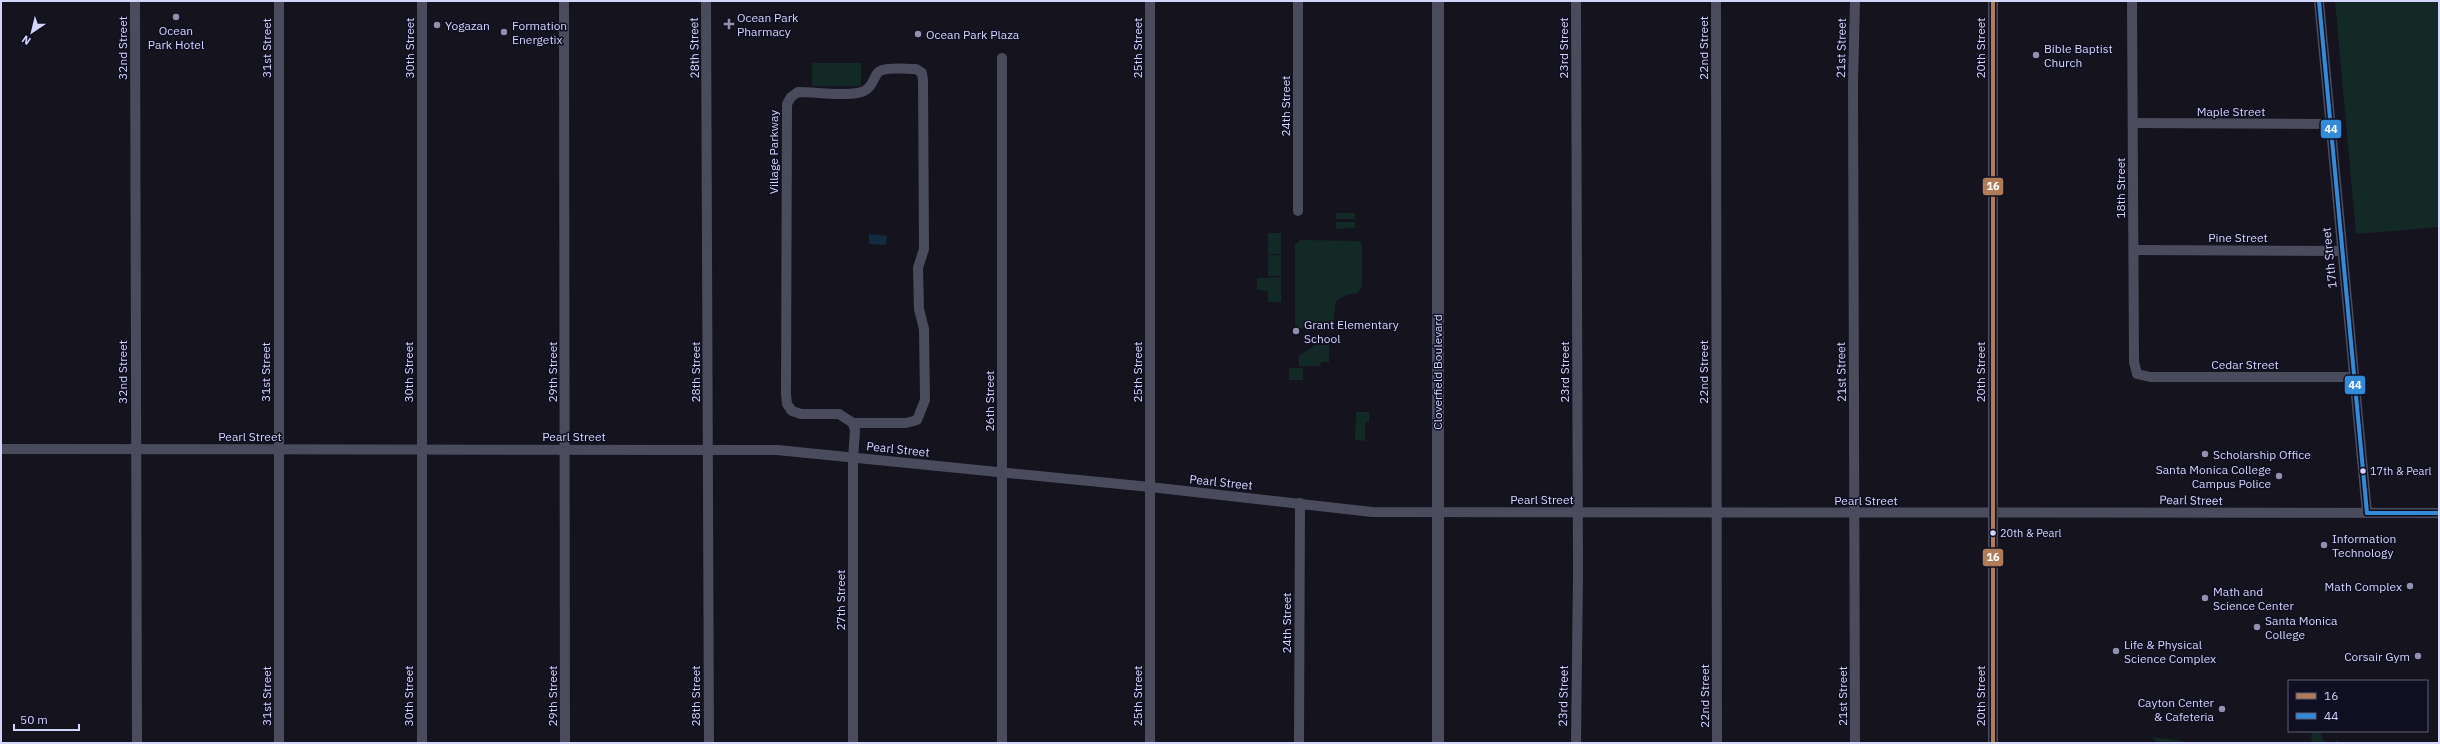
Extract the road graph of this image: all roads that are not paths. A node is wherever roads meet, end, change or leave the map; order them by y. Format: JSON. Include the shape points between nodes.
{"nodes":[{"id":1,"x":136,"y":1,"type":"edge"},
{"id":2,"x":279,"y":1,"type":"edge"},
{"id":3,"x":422,"y":1,"type":"edge"},
{"id":4,"x":564,"y":1,"type":"edge"},
{"id":5,"x":706,"y":1,"type":"edge"},
{"id":6,"x":1150,"y":1,"type":"edge"},
{"id":7,"x":1298,"y":1,"type":"edge"},
{"id":8,"x":1438,"y":1,"type":"edge"},
{"id":9,"x":1576,"y":1,"type":"edge"},
{"id":10,"x":1716,"y":1,"type":"edge"},
{"id":11,"x":1855,"y":1,"type":"edge"},
{"id":12,"x":1993,"y":1,"type":"edge"},
{"id":13,"x":2132,"y":1,"type":"edge"},
{"id":14,"x":2319,"y":1,"type":"edge"},
{"id":15,"x":1002,"y":58,"type":"dead end"},
{"id":16,"x":2133,"y":123,"type":"junction"},
{"id":17,"x":2329,"y":124,"type":"junction"},
{"id":18,"x":1298,"y":211,"type":"dead end"},
{"id":19,"x":2134,"y":250,"type":"junction"},
{"id":20,"x":2342,"y":251,"type":"junction"},
{"id":21,"x":2138,"y":374,"type":"joint"},
{"id":22,"x":2354,"y":377,"type":"junction"},
{"id":23,"x":853,"y":423,"type":"junction"},
{"id":24,"x":1,"y":449,"type":"edge"},
{"id":25,"x":135,"y":449,"type":"junction"},
{"id":26,"x":278,"y":449,"type":"junction"},
{"id":27,"x":421,"y":449,"type":"junction"},
{"id":28,"x":565,"y":449,"type":"junction"},
{"id":29,"x":708,"y":450,"type":"junction"},
{"id":30,"x":853,"y":458,"type":"junction"},
{"id":31,"x":1002,"y":473,"type":"junction"},
{"id":32,"x":1150,"y":487,"type":"junction"},
{"id":33,"x":1300,"y":503,"type":"junction"},
{"id":34,"x":1438,"y":511,"type":"junction"},
{"id":35,"x":1577,"y":512,"type":"junction"},
{"id":36,"x":1716,"y":512,"type":"junction"},
{"id":37,"x":1854,"y":513,"type":"junction"},
{"id":38,"x":1993,"y":513,"type":"junction"},
{"id":39,"x":2367,"y":513,"type":"junction"},
{"id":40,"x":2439,"y":513,"type":"edge"},
{"id":41,"x":137,"y":743,"type":"edge"},
{"id":42,"x":279,"y":743,"type":"edge"},
{"id":43,"x":422,"y":743,"type":"edge"},
{"id":44,"x":565,"y":743,"type":"edge"},
{"id":45,"x":708,"y":743,"type":"edge"},
{"id":46,"x":853,"y":743,"type":"edge"},
{"id":47,"x":1002,"y":743,"type":"edge"},
{"id":48,"x":1150,"y":743,"type":"edge"},
{"id":49,"x":1299,"y":743,"type":"edge"},
{"id":50,"x":1438,"y":743,"type":"edge"},
{"id":51,"x":1576,"y":743,"type":"edge"},
{"id":52,"x":1717,"y":743,"type":"edge"},
{"id":53,"x":1855,"y":743,"type":"edge"},
{"id":54,"x":1993,"y":743,"type":"edge"}],
"edges":[{"from":1,"to":25,"type":"street","name":"32nd Street"},
{"from":2,"to":26,"type":"street","name":"31st Street"},
{"from":3,"to":27,"type":"street","name":"30th Street"},
{"from":4,"to":28,"type":"street","name":"29th Street"},
{"from":5,"to":29,"type":"street","name":"28th Street"},
{"from":6,"to":32,"type":"street","name":"25th Street"},
{"from":7,"to":18,"type":"street","name":"24th Street"},
{"from":8,"to":34,"type":"street","name":"Cloverfield Boulevard"},
{"from":9,"to":35,"type":"street","name":"23rd Street"},
{"from":10,"to":36,"type":"street","name":"22nd Street"},
{"from":11,"to":37,"type":"street","name":"21st Street"},
{"from":12,"to":38,"type":"street","name":"20th Street"},
{"from":13,"to":16,"type":"street","name":"18th Street"},
{"from":14,"to":17,"type":"street","name":"17th Street"},
{"from":15,"to":31,"type":"street","name":"26th Street"},
{"from":16,"to":17,"type":"street","name":"Maple Street"},
{"from":16,"to":19,"type":"street","name":"18th Street"},
{"from":17,"to":20,"type":"street","name":"17th Street"},
{"from":19,"to":20,"type":"street","name":"Pine Street"},
{"from":19,"to":21,"type":"street","name":"18th Street","via":[[2134,362]]},
{"from":20,"to":22,"type":"street","name":"17th Street"},
{"from":21,"to":22,"type":"street","name":"Cedar Street","via":[[2150,377]]},
{"from":22,"to":39,"type":"street","name":"17th Street"},
{"from":23,"to":23,"type":"street","name":"Village Parkway","via":[[912,422],[917,420],[925,400],[924,329],[919,309],[918,268],[924,249],[923,80],[922,73],[916,69],[882,70],[877,73],[873,84],[856,93],[798,92],[786,104],[787,404],[792,411],[801,414],[839,414]]},
{"from":23,"to":30,"type":"street","name":"27th Street"},
{"from":24,"to":25,"type":"street","name":"Pearl Street"},
{"from":25,"to":26,"type":"street","name":"Pearl Street"},
{"from":25,"to":41,"type":"street","name":"32nd Street"},
{"from":26,"to":27,"type":"street","name":"Pearl Street"},
{"from":26,"to":42,"type":"street","name":"31st Street"},
{"from":27,"to":28,"type":"street","name":"Pearl Street"},
{"from":27,"to":43,"type":"street","name":"30th Street"},
{"from":28,"to":29,"type":"street","name":"Pearl Street"},
{"from":28,"to":44,"type":"street","name":"29th Street"},
{"from":29,"to":30,"type":"street","name":"Pearl Street","via":[[777,450]]},
{"from":29,"to":45,"type":"street","name":"28th Street"},
{"from":30,"to":31,"type":"street","name":"Pearl Street"},
{"from":30,"to":46,"type":"street","name":"27th Street"},
{"from":31,"to":32,"type":"street","name":"Pearl Street"},
{"from":31,"to":47,"type":"street","name":"26th Street"},
{"from":32,"to":33,"type":"street","name":"Pearl Street"},
{"from":32,"to":48,"type":"street","name":"25th Street"},
{"from":33,"to":34,"type":"street","name":"Pearl Street","via":[[1372,512]]},
{"from":33,"to":49,"type":"street","name":"24th Street"},
{"from":34,"to":35,"type":"street","name":"Pearl Street"},
{"from":34,"to":50,"type":"street","name":"Cloverfield Boulevard"},
{"from":35,"to":36,"type":"street","name":"Pearl Street"},
{"from":35,"to":51,"type":"street","name":"23rd Street"},
{"from":36,"to":37,"type":"street","name":"Pearl Street"},
{"from":36,"to":52,"type":"street","name":"22nd Street"},
{"from":37,"to":38,"type":"street","name":"Pearl Street"},
{"from":37,"to":53,"type":"street","name":"21st Street"},
{"from":38,"to":39,"type":"street","name":"Pearl Street"},
{"from":38,"to":54,"type":"street","name":"20th Street"},
{"from":39,"to":40,"type":"street","name":"Pearl Street"}]}
